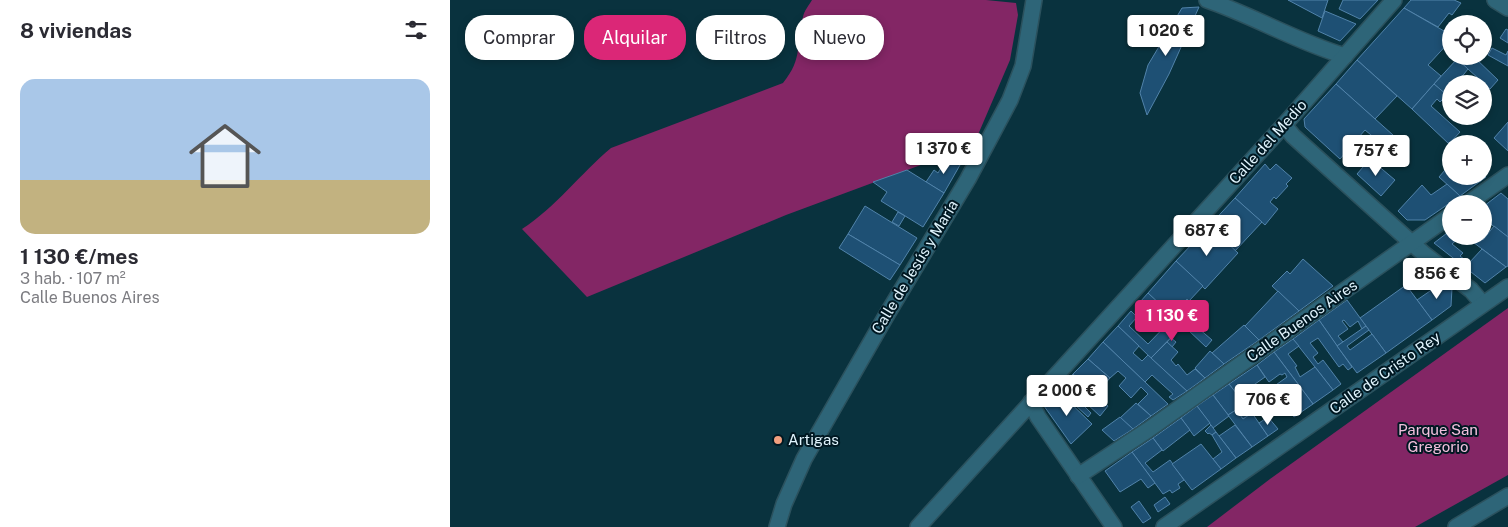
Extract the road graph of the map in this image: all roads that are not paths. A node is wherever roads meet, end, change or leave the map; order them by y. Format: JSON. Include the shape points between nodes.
{"nodes":[{"id":1,"x":1034,"y":0,"type":"edge"},
{"id":2,"x":1207,"y":0,"type":"edge"},
{"id":3,"x":1394,"y":0,"type":"edge"},
{"id":4,"x":1495,"y":0,"type":"edge"},
{"id":5,"x":1508,"y":8,"type":"edge"},
{"id":6,"x":1345,"y":56,"type":"junction"},
{"id":7,"x":1284,"y":125,"type":"junction"},
{"id":8,"x":1508,"y":175,"type":"edge"},
{"id":9,"x":1480,"y":195,"type":"edge"},
{"id":10,"x":1442,"y":222,"type":"edge"},
{"id":11,"x":1412,"y":244,"type":"junction"},
{"id":12,"x":1508,"y":287,"type":"edge"},
{"id":13,"x":1483,"y":304,"type":"junction"},
{"id":14,"x":1031,"y":402,"type":"junction"},
{"id":15,"x":1078,"y":476,"type":"junction"},
{"id":16,"x":1508,"y":496,"type":"edge"},
{"id":17,"x":777,"y":527,"type":"edge"},
{"id":18,"x":918,"y":527,"type":"edge"},
{"id":19,"x":1114,"y":527,"type":"edge"},
{"id":20,"x":1164,"y":527,"type":"edge"},
{"id":21,"x":1456,"y":527,"type":"edge"}],
"edges":[{"from":1,"to":17,"type":"street","name":"Calle de Jesús y María","via":[[1023,66],[1007,107],[812,444]]},
{"from":2,"to":6,"type":"street"},
{"from":3,"to":6,"type":"street","name":"Calle del Medio"},
{"from":4,"to":5,"type":"street"},
{"from":6,"to":7,"type":"street","name":"Calle del Medio"},
{"from":7,"to":11,"type":"street"},
{"from":7,"to":14,"type":"street","name":"Calle del Medio"},
{"from":8,"to":9,"type":"street"},
{"from":10,"to":11,"type":"street","name":"Calle Buenos Aires"},
{"from":11,"to":13,"type":"street","via":[[1471,290]]},
{"from":11,"to":15,"type":"street","name":"Calle Buenos Aires"},
{"from":12,"to":13,"type":"street","name":"Calle de Cristo Rey"},
{"from":13,"to":20,"type":"street","name":"Calle de Cristo Rey"},
{"from":14,"to":15,"type":"street"},
{"from":14,"to":18,"type":"street","name":"Calle del Medio"},
{"from":15,"to":19,"type":"street"},
{"from":16,"to":21,"type":"street"}]}
